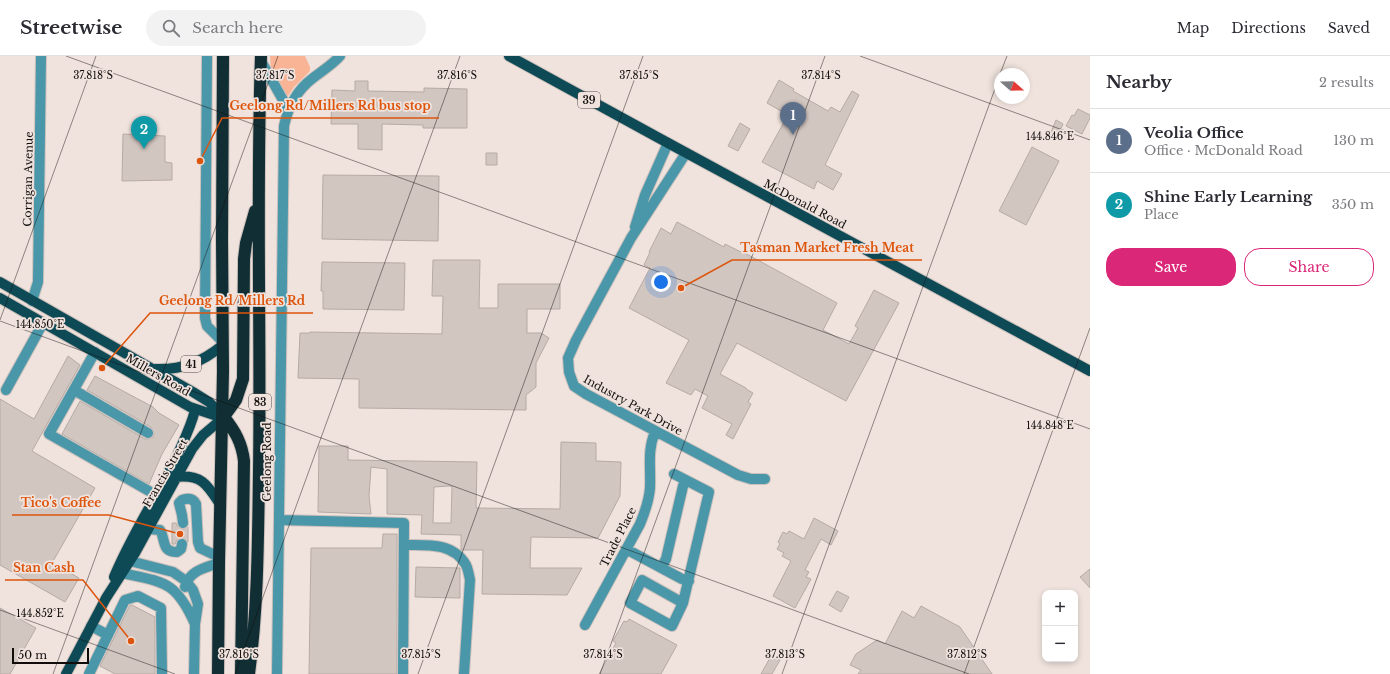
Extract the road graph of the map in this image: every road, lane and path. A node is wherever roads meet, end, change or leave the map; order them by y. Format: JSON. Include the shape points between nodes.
{"nodes":[{"id":1,"x":41,"y":56,"type":"edge"},
{"id":2,"x":207,"y":56,"type":"edge"},
{"id":3,"x":223,"y":56,"type":"edge"},
{"id":4,"x":509,"y":56,"type":"edge"},
{"id":5,"x":337,"y":57,"type":"edge"},
{"id":6,"x":261,"y":58,"type":"edge"},
{"id":7,"x":287,"y":114,"type":"junction"},
{"id":8,"x":668,"y":143,"type":"junction"},
{"id":9,"x":686,"y":153,"type":"junction"},
{"id":10,"x":259,"y":194,"type":"junction"},
{"id":11,"x":631,"y":238,"type":"junction"},
{"id":12,"x":0,"y":282,"type":"edge"},
{"id":13,"x":0,"y":298,"type":"edge"},
{"id":14,"x":32,"y":301,"type":"junction"},
{"id":15,"x":43,"y":323,"type":"junction"},
{"id":16,"x":223,"y":343,"type":"junction"},
{"id":17,"x":95,"y":352,"type":"junction"},
{"id":18,"x":154,"y":369,"type":"junction"},
{"id":19,"x":1090,"y":371,"type":"edge"},
{"id":20,"x":146,"y":382,"type":"junction"},
{"id":21,"x":6,"y":390,"type":"dead end"},
{"id":22,"x":74,"y":390,"type":"junction"},
{"id":23,"x":195,"y":410,"type":"junction"},
{"id":24,"x":223,"y":417,"type":"junction"},
{"id":25,"x":656,"y":432,"type":"junction"},
{"id":26,"x":148,"y":433,"type":"dead end"},
{"id":27,"x":674,"y":474,"type":"dead end"},
{"id":28,"x":176,"y":477,"type":"junction"},
{"id":29,"x":765,"y":479,"type":"dead end"},
{"id":30,"x":686,"y":480,"type":"junction"},
{"id":31,"x":160,"y":498,"type":"junction"},
{"id":32,"x":221,"y":506,"type":"junction"},
{"id":33,"x":280,"y":520,"type":"junction"},
{"id":34,"x":183,"y":523,"type":"tunnel mouth"},
{"id":35,"x":148,"y":529,"type":"junction"},
{"id":36,"x":182,"y":544,"type":"dead end"},
{"id":37,"x":404,"y":545,"type":"junction"},
{"id":38,"x":626,"y":549,"type":"junction"},
{"id":39,"x":219,"y":560,"type":"junction"},
{"id":40,"x":130,"y":561,"type":"junction"},
{"id":41,"x":661,"y":568,"type":"junction"},
{"id":42,"x":121,"y":569,"type":"junction"},
{"id":43,"x":689,"y":580,"type":"junction"},
{"id":44,"x":186,"y":581,"type":"junction"},
{"id":45,"x":183,"y":601,"type":"junction"},
{"id":46,"x":683,"y":603,"type":"junction"},
{"id":47,"x":196,"y":624,"type":"junction"},
{"id":48,"x":585,"y":625,"type":"dead end"},
{"id":49,"x":91,"y":626,"type":"junction"},
{"id":50,"x":108,"y":635,"type":"junction"},
{"id":51,"x":66,"y":674,"type":"edge"},
{"id":52,"x":89,"y":674,"type":"edge"},
{"id":53,"x":162,"y":674,"type":"edge"},
{"id":54,"x":194,"y":674,"type":"edge"},
{"id":55,"x":218,"y":674,"type":"edge"},
{"id":56,"x":241,"y":674,"type":"edge"},
{"id":57,"x":249,"y":674,"type":"edge"},
{"id":58,"x":277,"y":674,"type":"edge"},
{"id":59,"x":403,"y":674,"type":"edge"},
{"id":60,"x":464,"y":674,"type":"edge"}],
"edges":[{"from":1,"to":14,"type":"street","name":"Corrigan Avenue","via":[[38,282]]},
{"from":2,"to":16,"type":"street","via":[[205,318],[207,326]]},
{"from":3,"to":16,"type":"highway"},
{"from":4,"to":8,"type":"main road","name":"McDonald Road","number":"39"},
{"from":5,"to":7,"type":"street","name":"Geelong Road","via":[[304,86]]},
{"from":6,"to":7,"type":"street"},
{"from":6,"to":10,"type":"highway","name":"Geelong Road"},
{"from":7,"to":33,"type":"street","name":"Geelong Road","via":[[283,138]]},
{"from":8,"to":9,"type":"main road","name":"McDonald Road","number":"39"},
{"from":8,"to":11,"type":"street","name":"Industry Park Drive","via":[[645,195]]},
{"from":9,"to":11,"type":"street","name":"Industry Park Drive"},
{"from":9,"to":19,"type":"main road","name":"McDonald Road","number":"39"},
{"from":10,"to":24,"type":"highway","via":[[244,259],[242,384],[236,400]]},
{"from":10,"to":57,"type":"highway","name":"Geelong Road","number":"83","via":[[259,507]]},
{"from":11,"to":25,"type":"street","name":"Industry Park Drive","via":[[576,340],[568,358],[569,372],[574,386]]},
{"from":12,"to":14,"type":"main road","name":"Millers Road"},
{"from":13,"to":15,"type":"main road","name":"Millers Road"},
{"from":14,"to":18,"type":"main road","name":"Millers Road"},
{"from":15,"to":17,"type":"main road","name":"Millers Road"},
{"from":15,"to":21,"type":"street"},
{"from":16,"to":18,"type":"main road","number":"41","via":[[207,358],[186,366]]},
{"from":16,"to":24,"type":"highway"},
{"from":17,"to":20,"type":"main road","name":"Millers Road"},
{"from":17,"to":22,"type":"street"},
{"from":18,"to":20,"type":"main road"},
{"from":18,"to":24,"type":"main road","name":"Millers Road","via":[[199,395]]},
{"from":20,"to":23,"type":"main road","name":"Millers Road"},
{"from":22,"to":26,"type":"street"},
{"from":22,"to":31,"type":"street","via":[[49,434]]},
{"from":23,"to":24,"type":"main road","name":"Millers Road"},
{"from":23,"to":31,"type":"main road"},
{"from":24,"to":28,"type":"main road","name":"Francis Street","via":[[194,446]]},
{"from":24,"to":32,"type":"highway"},
{"from":24,"to":56,"type":"highway","via":[[239,439],[244,461]]},
{"from":25,"to":29,"type":"street","name":"Industry Park Drive","via":[[738,475],[751,480]]},
{"from":25,"to":38,"type":"street","name":"Trade Place","via":[[650,448],[650,489],[646,507]]},
{"from":27,"to":30,"type":"street"},
{"from":28,"to":31,"type":"main road","name":"Francis Street"},
{"from":28,"to":32,"type":"main road","via":[[189,476],[199,480]]},
{"from":30,"to":41,"type":"street","via":[[666,559]]},
{"from":30,"to":43,"type":"street","via":[[709,492]]},
{"from":31,"to":35,"type":"main road","name":"Francis Street"},
{"from":31,"to":42,"type":"main road","via":[[128,544]]},
{"from":32,"to":39,"type":"highway"},
{"from":33,"to":37,"type":"street","via":[[404,523]]},
{"from":33,"to":58,"type":"street","name":"Geelong Road"},
{"from":34,"to":39,"type":"street","via":[[178,504],[189,498],[196,504],[200,548]]},
{"from":35,"to":36,"type":"street","via":[[160,530],[165,547],[170,550],[177,552]]},
{"from":35,"to":40,"type":"main road","name":"Francis Street"},
{"from":37,"to":59,"type":"street"},
{"from":37,"to":60,"type":"street","via":[[436,545],[448,548],[459,555],[467,566],[470,580]]},
{"from":38,"to":41,"type":"street"},
{"from":38,"to":48,"type":"street","name":"Trade Place"},
{"from":39,"to":44,"type":"street","via":[[195,572]]},
{"from":39,"to":55,"type":"highway"},
{"from":40,"to":42,"type":"main road"},
{"from":40,"to":44,"type":"street","via":[[167,569]]},
{"from":41,"to":43,"type":"street"},
{"from":42,"to":45,"type":"street","via":[[164,583]]},
{"from":42,"to":49,"type":"main road"},
{"from":43,"to":46,"type":"street"},
{"from":44,"to":45,"type":"street"},
{"from":44,"to":47,"type":"street","via":[[198,602]]},
{"from":45,"to":47,"type":"street"},
{"from":46,"to":46,"type":"street","via":[[672,626],[630,603],[642,580]]},
{"from":47,"to":54,"type":"street"},
{"from":49,"to":50,"type":"street"},
{"from":49,"to":51,"type":"main road"},
{"from":50,"to":52,"type":"street"},
{"from":50,"to":53,"type":"street","via":[[125,600],[138,596],[161,608]]}]}
